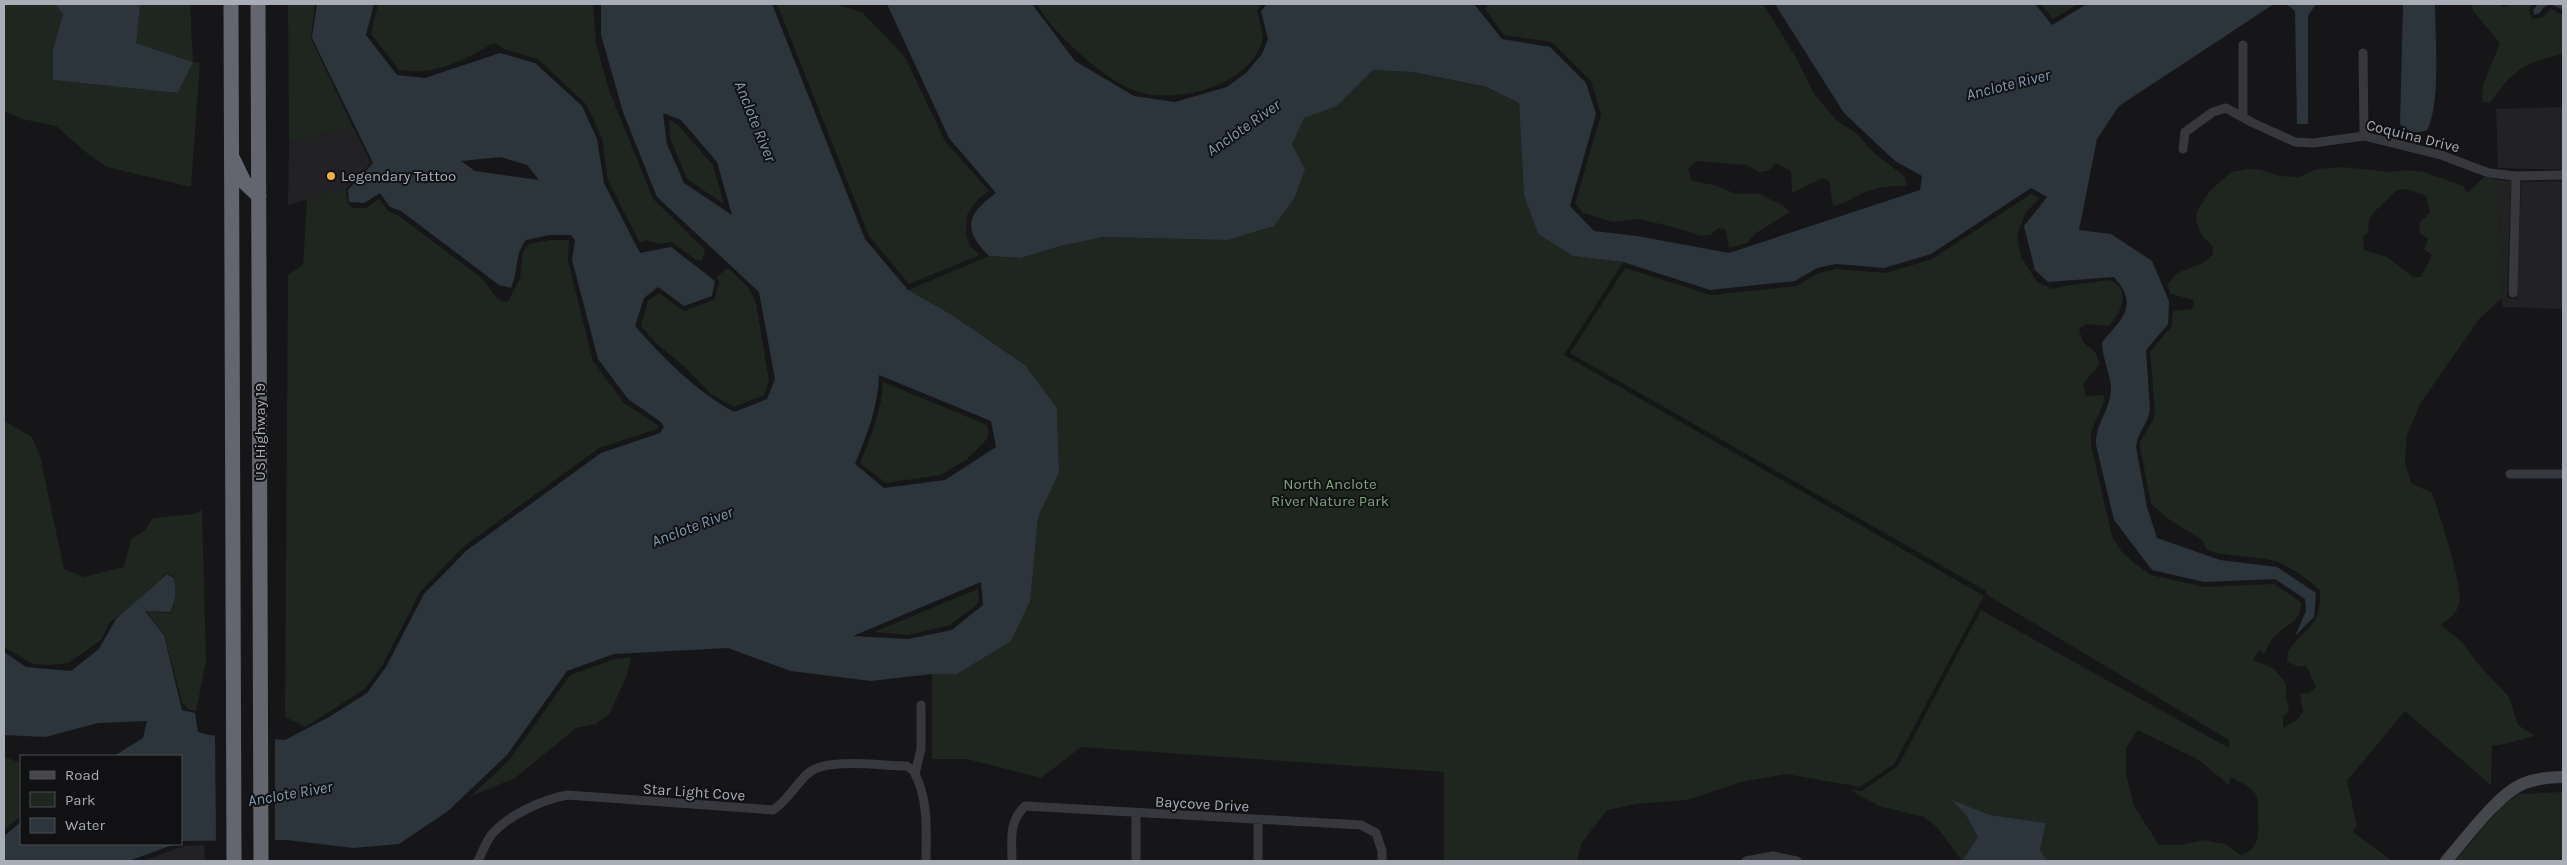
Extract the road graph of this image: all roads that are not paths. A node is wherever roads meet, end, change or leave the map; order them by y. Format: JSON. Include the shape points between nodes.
{"nodes":[{"id":1,"x":231,"y":4,"type":"edge"},
{"id":2,"x":258,"y":4,"type":"edge"},
{"id":3,"x":2243,"y":45,"type":"dead end"},
{"id":4,"x":2363,"y":53,"type":"dead end"},
{"id":5,"x":2243,"y":117,"type":"junction"},
{"id":6,"x":2364,"y":136,"type":"junction"},
{"id":7,"x":2183,"y":149,"type":"dead end"},
{"id":8,"x":232,"y":155,"type":"junction"},
{"id":9,"x":2563,"y":175,"type":"edge"},
{"id":10,"x":2516,"y":176,"type":"junction"},
{"id":11,"x":259,"y":196,"type":"junction"},
{"id":12,"x":2513,"y":293,"type":"dead end"},
{"id":13,"x":2510,"y":474,"type":"dead end"},
{"id":14,"x":2563,"y":474,"type":"edge"},
{"id":15,"x":921,"y":705,"type":"dead end"},
{"id":16,"x":916,"y":772,"type":"junction"},
{"id":17,"x":2563,"y":777,"type":"edge"},
{"id":18,"x":1136,"y":814,"type":"junction"},
{"id":19,"x":1258,"y":821,"type":"junction"},
{"id":20,"x":234,"y":858,"type":"edge"},
{"id":21,"x":261,"y":858,"type":"edge"},
{"id":22,"x":478,"y":861,"type":"edge"},
{"id":23,"x":926,"y":861,"type":"edge"},
{"id":24,"x":1012,"y":861,"type":"edge"},
{"id":25,"x":1136,"y":861,"type":"edge"},
{"id":26,"x":1258,"y":861,"type":"edge"},
{"id":27,"x":1382,"y":861,"type":"edge"},
{"id":28,"x":1746,"y":861,"type":"edge"},
{"id":29,"x":1797,"y":861,"type":"edge"},
{"id":30,"x":2446,"y":861,"type":"edge"}],
"edges":[{"from":1,"to":8,"type":"highway","name":"US Highway 19"},
{"from":2,"to":11,"type":"highway","name":"US Highway 19"},
{"from":3,"to":5,"type":"street"},
{"from":4,"to":6,"type":"street"},
{"from":5,"to":6,"type":"street","name":"Coquina Drive","via":[[2295,142]]},
{"from":5,"to":7,"type":"street","name":"Coquina Drive","via":[[2226,108],[2213,112],[2185,132]]},
{"from":6,"to":10,"type":"street","name":"Coquina Drive","via":[[2441,155],[2489,173]]},
{"from":8,"to":11,"type":"highway","via":[[244,182]]},
{"from":8,"to":20,"type":"highway","name":"US Highway 19"},
{"from":9,"to":10,"type":"street","name":"Coquina Drive"},
{"from":10,"to":12,"type":"street"},
{"from":11,"to":21,"type":"highway","name":"US Highway 19"},
{"from":13,"to":14,"type":"street"},
{"from":15,"to":16,"type":"street","via":[[921,749]]},
{"from":16,"to":22,"type":"street","name":"Star Light Cove","via":[[907,766],[831,764],[811,771],[785,803],[774,810],[567,795],[548,799],[503,823],[491,835]]},
{"from":16,"to":23,"type":"street","via":[[923,789]]},
{"from":17,"to":30,"type":"street","via":[[2523,783],[2497,803]]},
{"from":18,"to":19,"type":"street","name":"Baycove Drive"},
{"from":18,"to":24,"type":"street","name":"Baycove Drive","via":[[1025,806],[1016,815],[1012,829]]},
{"from":18,"to":25,"type":"street"},
{"from":19,"to":26,"type":"street"},
{"from":19,"to":27,"type":"street","name":"Baycove Drive","via":[[1361,825],[1376,832]]},
{"from":28,"to":29,"type":"street","via":[[1773,856]]}]}
